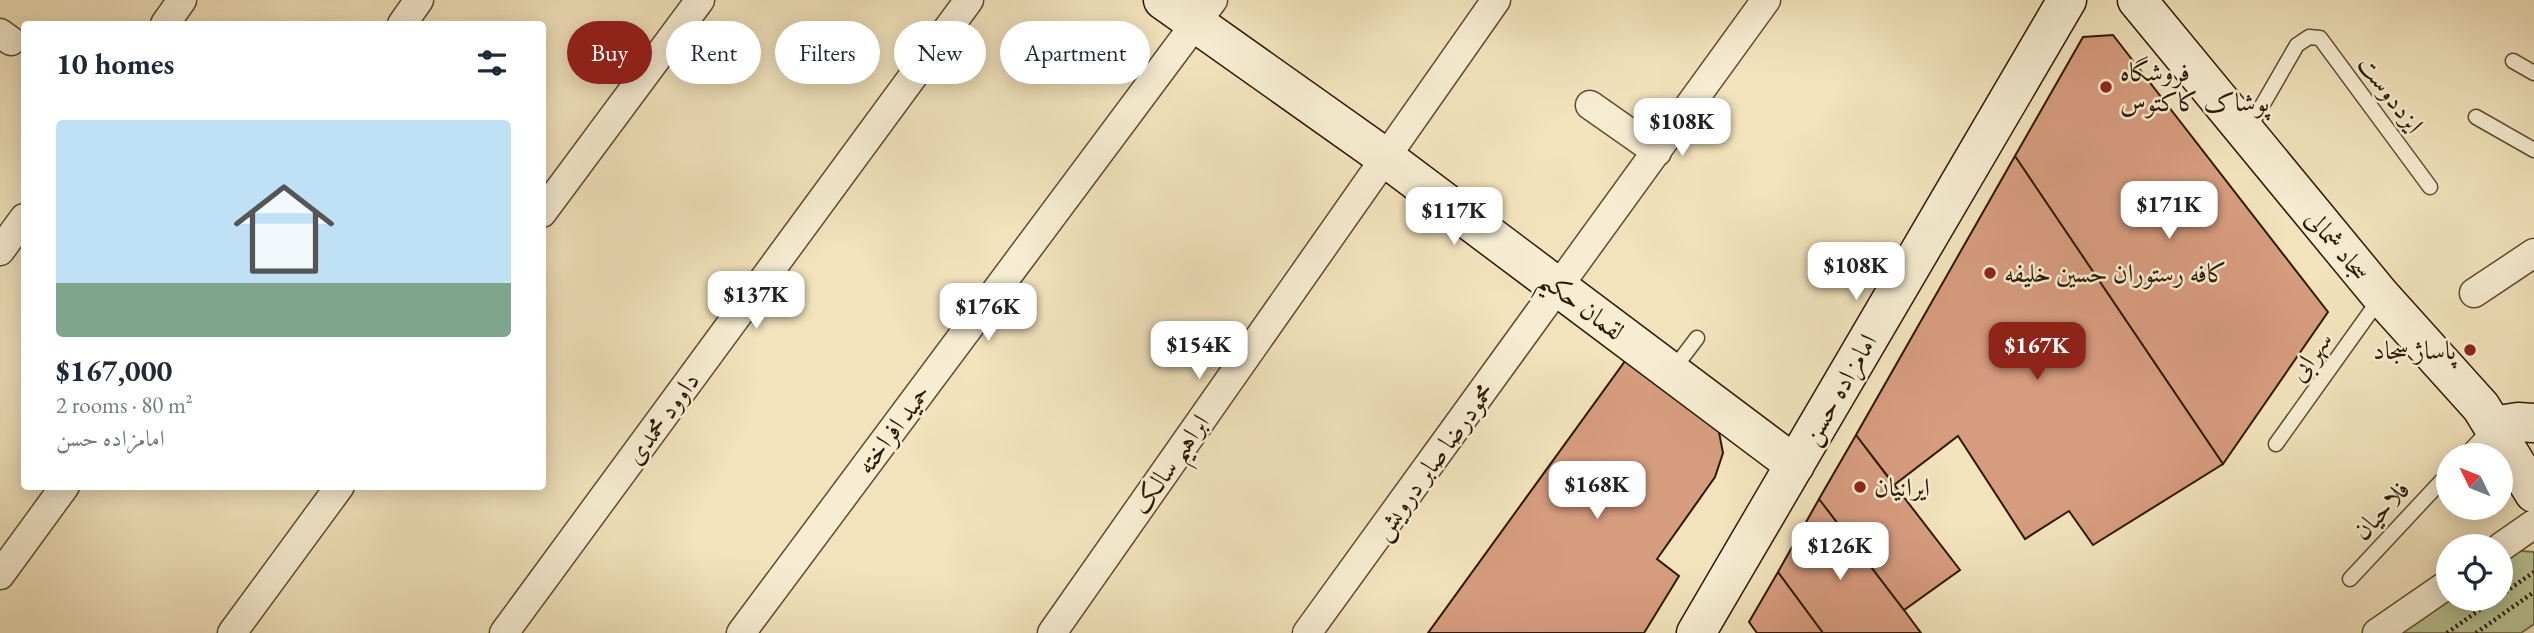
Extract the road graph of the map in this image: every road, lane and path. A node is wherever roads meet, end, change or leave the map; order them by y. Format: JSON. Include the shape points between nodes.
{"nodes":[{"id":1,"x":182,"y":0,"type":"edge"},
{"id":2,"x":419,"y":0,"type":"edge"},
{"id":3,"x":701,"y":0,"type":"edge"},
{"id":4,"x":969,"y":0,"type":"edge"},
{"id":5,"x":1163,"y":0,"type":"edge"},
{"id":6,"x":1496,"y":0,"type":"edge"},
{"id":7,"x":1766,"y":0,"type":"edge"},
{"id":8,"x":2067,"y":0,"type":"edge"},
{"id":9,"x":2137,"y":0,"type":"edge"},
{"id":10,"x":1204,"y":12,"type":"edge"},
{"id":11,"x":166,"y":21,"type":"edge"},
{"id":12,"x":403,"y":21,"type":"edge"},
{"id":13,"x":2513,"y":61,"type":"dead end"},
{"id":14,"x":2534,"y":73,"type":"edge"},
{"id":15,"x":1590,"y":105,"type":"dead end"},
{"id":16,"x":2476,"y":117,"type":"dead end"},
{"id":17,"x":2245,"y":134,"type":"junction"},
{"id":18,"x":2534,"y":150,"type":"edge"},
{"id":19,"x":1657,"y":152,"type":"junction"},
{"id":20,"x":1385,"y":158,"type":"junction"},
{"id":21,"x":2430,"y":187,"type":"dead end"},
{"id":22,"x":546,"y":209,"type":"edge"},
{"id":23,"x":21,"y":222,"type":"edge"},
{"id":24,"x":0,"y":251,"type":"edge"},
{"id":25,"x":2534,"y":253,"type":"edge"},
{"id":26,"x":1559,"y":288,"type":"junction"},
{"id":27,"x":2474,"y":293,"type":"dead end"},
{"id":28,"x":2381,"y":296,"type":"junction"},
{"id":29,"x":1697,"y":338,"type":"dead end"},
{"id":30,"x":1671,"y":372,"type":"junction"},
{"id":31,"x":2534,"y":423,"type":"edge"},
{"id":32,"x":2493,"y":426,"type":"junction"},
{"id":33,"x":2477,"y":443,"type":"edge"},
{"id":34,"x":2276,"y":444,"type":"dead end"},
{"id":35,"x":1795,"y":465,"type":"junction"},
{"id":36,"x":2436,"y":487,"type":"edge"},
{"id":37,"x":62,"y":490,"type":"edge"},
{"id":38,"x":337,"y":490,"type":"edge"},
{"id":39,"x":2534,"y":493,"type":"edge"},
{"id":40,"x":2534,"y":524,"type":"edge"},
{"id":41,"x":2513,"y":539,"type":"edge"},
{"id":42,"x":2534,"y":572,"type":"edge"},
{"id":43,"x":0,"y":575,"type":"edge"},
{"id":44,"x":2350,"y":579,"type":"dead end"},
{"id":45,"x":2513,"y":587,"type":"edge"},
{"id":46,"x":2436,"y":592,"type":"edge"},
{"id":47,"x":2534,"y":592,"type":"edge"},
{"id":48,"x":2478,"y":611,"type":"edge"},
{"id":49,"x":232,"y":633,"type":"edge"},
{"id":50,"x":504,"y":633,"type":"edge"},
{"id":51,"x":741,"y":633,"type":"edge"},
{"id":52,"x":1052,"y":633,"type":"edge"},
{"id":53,"x":1307,"y":633,"type":"edge"},
{"id":54,"x":1696,"y":633,"type":"edge"},
{"id":55,"x":2377,"y":633,"type":"edge"},
{"id":56,"x":2447,"y":633,"type":"edge"},
{"id":57,"x":2476,"y":633,"type":"edge"}],
"edges":[{"from":1,"to":11,"type":"street"},
{"from":2,"to":12,"type":"street"},
{"from":3,"to":22,"type":"street"},
{"from":4,"to":50,"type":"street","name":"داوود محمدی"},
{"from":5,"to":10,"type":"main road","name":"لقمان حکیم"},
{"from":6,"to":20,"type":"street","name":"ابراهیم سالک"},
{"from":7,"to":19,"type":"street","name":"محمودرضا صابر درویش"},
{"from":8,"to":35,"type":"main road","name":"امامزاده حسن"},
{"from":9,"to":17,"type":"main road","name":"سجاد شمالی"},
{"from":10,"to":20,"type":"main road","name":"لقمان حکیم"},
{"from":10,"to":51,"type":"street","name":"حمید افراخته"},
{"from":13,"to":14,"type":"lane"},
{"from":15,"to":19,"type":"street"},
{"from":16,"to":18,"type":"lane"},
{"from":17,"to":21,"type":"lane","name":"ایزددوست","via":[[2297,45],[2309,37],[2320,38]]},
{"from":17,"to":28,"type":"main road","name":"سجاد شمالی"},
{"from":19,"to":26,"type":"street","name":"محمودرضا صابر درویش"},
{"from":20,"to":26,"type":"main road","name":"لقمان حکیم"},
{"from":20,"to":52,"type":"street","name":"ابراهیم سالک"},
{"from":23,"to":24,"type":"street"},
{"from":25,"to":27,"type":"street"},
{"from":26,"to":30,"type":"main road","name":"لقمان حکیم"},
{"from":26,"to":53,"type":"street","name":"محمودرضا صابر درویش"},
{"from":28,"to":32,"type":"main road","name":"سجاد شمالی"},
{"from":28,"to":34,"type":"lane","name":"سهرابی"},
{"from":29,"to":30,"type":"lane"},
{"from":30,"to":35,"type":"main road","name":"لقمان حکیم"},
{"from":31,"to":32,"type":"main road"},
{"from":32,"to":33,"type":"lane"},
{"from":32,"to":39,"type":"main road","name":"سجاد شمالی"},
{"from":35,"to":54,"type":"main road","name":"امامزاده حسن"},
{"from":36,"to":44,"type":"lane","name":"فلاحیان"},
{"from":37,"to":43,"type":"street"},
{"from":38,"to":49,"type":"street"},
{"from":40,"to":41,"type":"street"},
{"from":42,"to":45,"type":"path"},
{"from":46,"to":55,"type":"street"},
{"from":47,"to":57,"type":"path"},
{"from":48,"to":56,"type":"path"}]}
